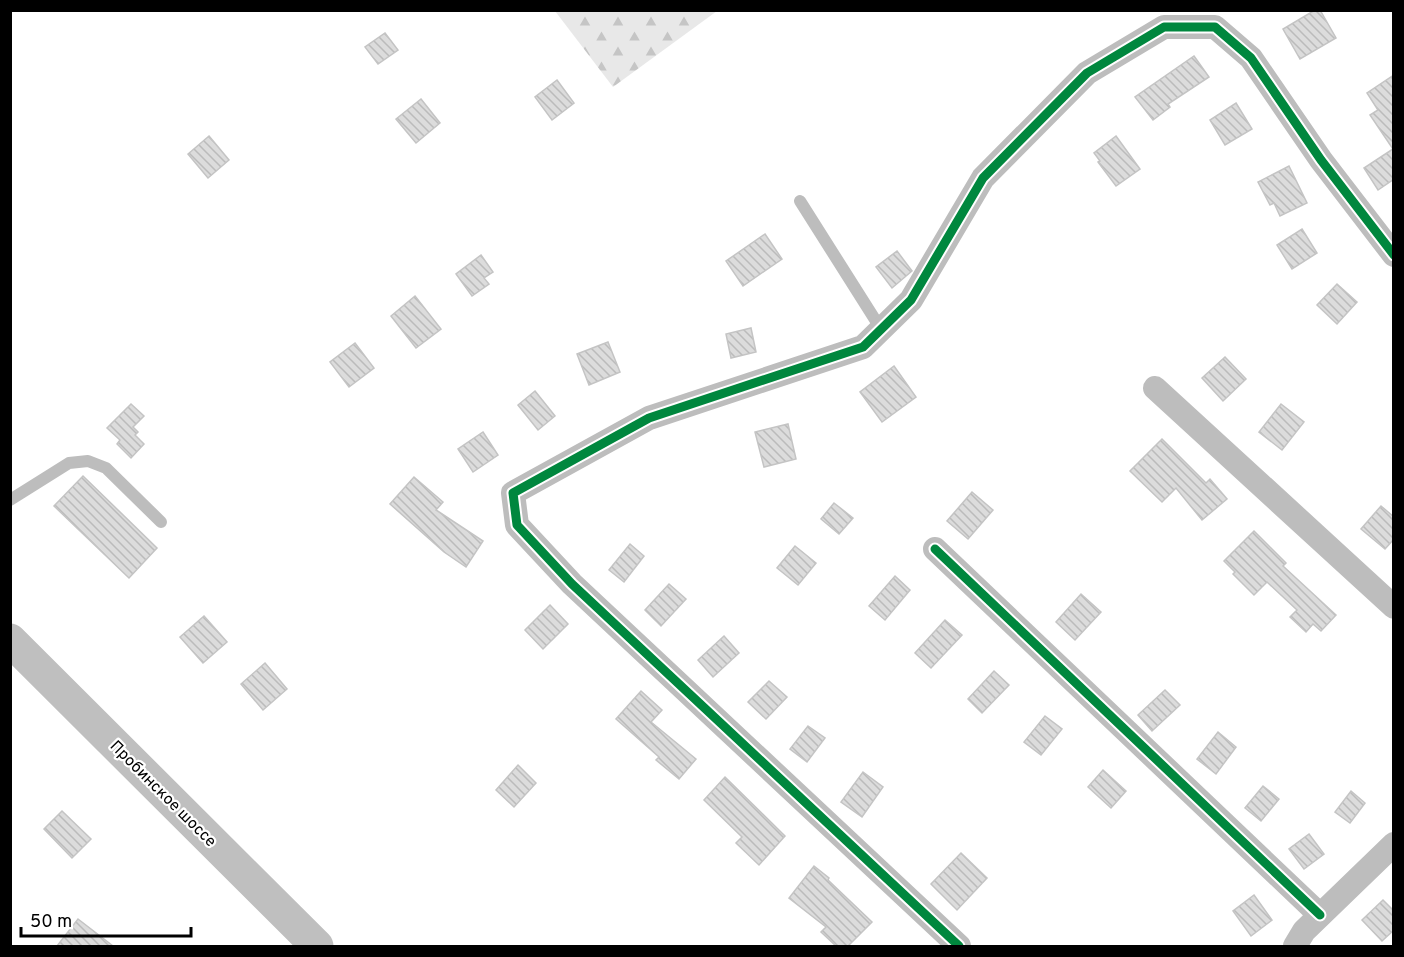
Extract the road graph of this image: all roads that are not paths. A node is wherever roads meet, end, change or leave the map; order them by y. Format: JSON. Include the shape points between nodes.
{"nodes":[{"id":1,"x":800,"y":201,"type":"dead end"},
{"id":2,"x":1394,"y":255,"type":"edge"},
{"id":3,"x":881,"y":329,"type":"junction"},
{"id":4,"x":1155,"y":388,"type":"dead end"},
{"id":5,"x":10,"y":500,"type":"edge"},
{"id":6,"x":161,"y":522,"type":"dead end"},
{"id":7,"x":935,"y":549,"type":"dead end"},
{"id":8,"x":1394,"y":608,"type":"edge"},
{"id":9,"x":10,"y":639,"type":"edge"},
{"id":10,"x":1394,"y":844,"type":"edge"},
{"id":11,"x":1320,"y":915,"type":"junction"},
{"id":12,"x":317,"y":946,"type":"edge"},
{"id":13,"x":959,"y":946,"type":"edge"},
{"id":14,"x":1295,"y":946,"type":"edge"}],
"edges":[{"from":1,"to":3,"type":"lane"},
{"from":2,"to":3,"type":"street","via":[[1321,160],[1251,58],[1215,27],[1164,27],[1087,73],[983,178],[911,300]]},
{"from":3,"to":13,"type":"street","via":[[863,347],[649,418],[513,493],[514,504],[517,525],[572,584]]},
{"from":4,"to":8,"type":"street"},
{"from":5,"to":6,"type":"lane","via":[[69,464],[88,461],[106,468]]},
{"from":7,"to":11,"type":"street"},
{"from":9,"to":12,"type":"main road","name":"Пробинское шоссе"},
{"from":10,"to":11,"type":"street"},
{"from":11,"to":14,"type":"street"}]}
